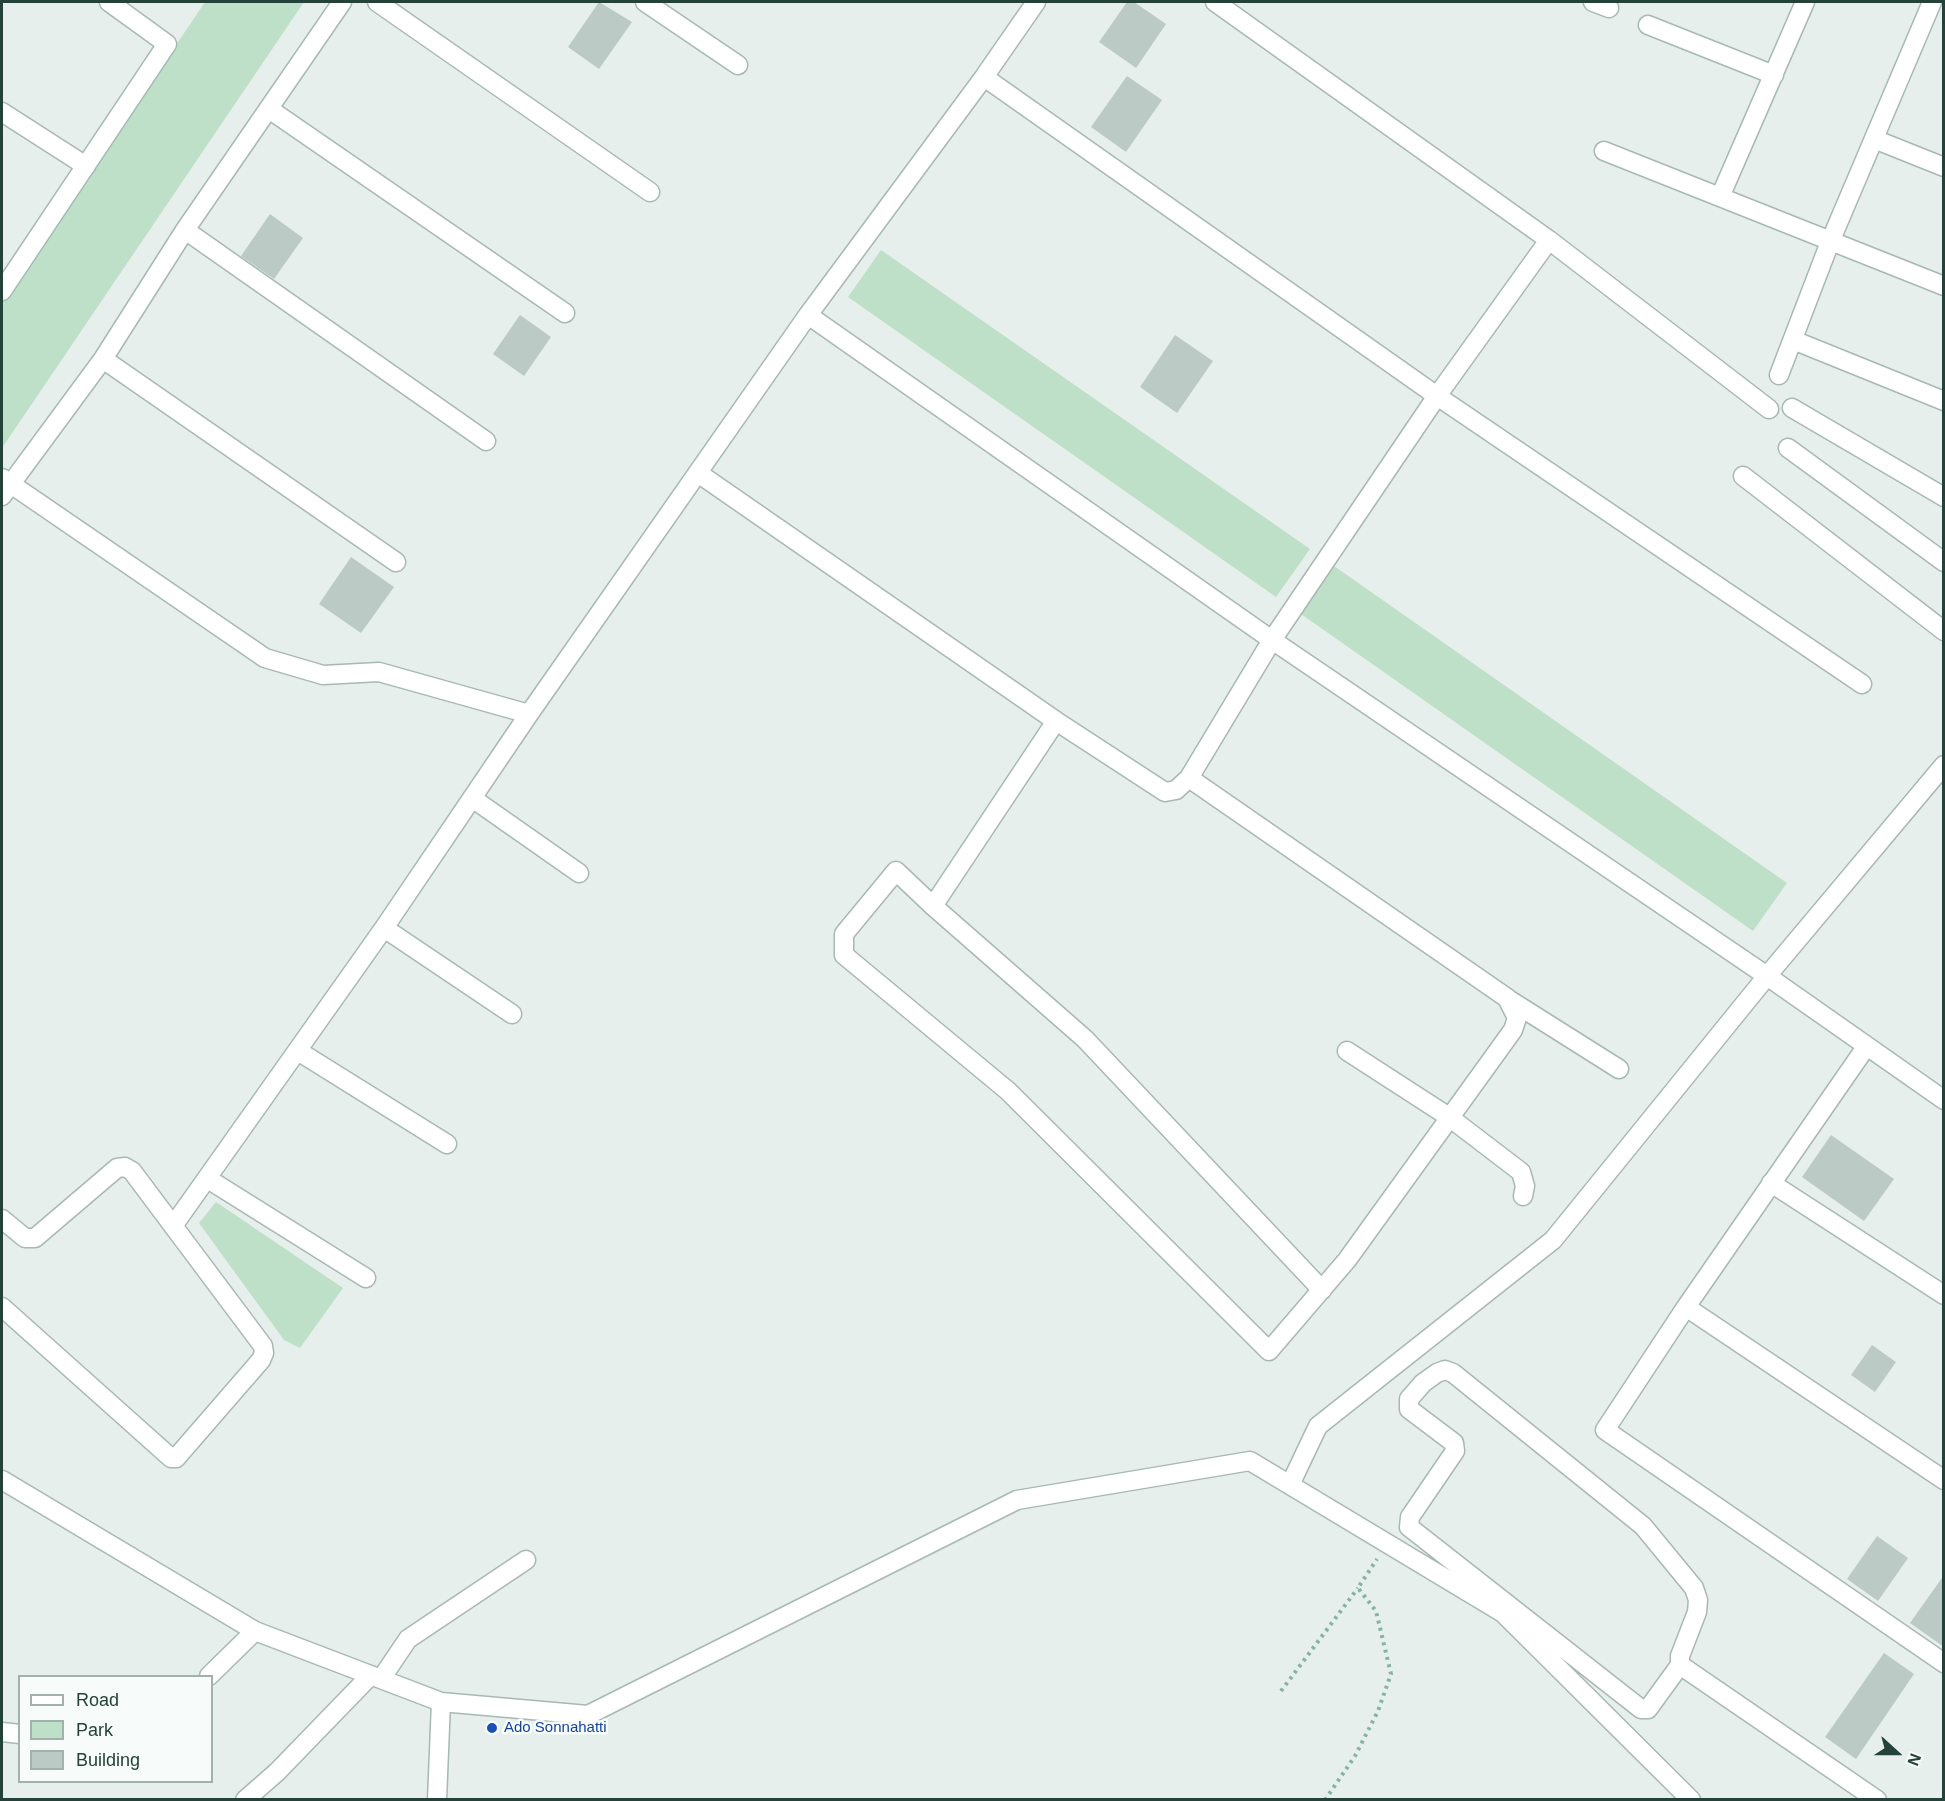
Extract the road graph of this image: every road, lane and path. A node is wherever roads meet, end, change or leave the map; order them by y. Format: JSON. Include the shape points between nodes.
{"nodes":[{"id":1,"x":109,"y":2,"type":"edge"},
{"id":2,"x":342,"y":2,"type":"edge"},
{"id":3,"x":377,"y":2,"type":"edge"},
{"id":4,"x":645,"y":2,"type":"edge"},
{"id":5,"x":1036,"y":2,"type":"edge"},
{"id":6,"x":1215,"y":2,"type":"edge"},
{"id":7,"x":1805,"y":2,"type":"edge"},
{"id":8,"x":1936,"y":5,"type":"edge"},
{"id":9,"x":1648,"y":25,"type":"dead end"},
{"id":10,"x":738,"y":65,"type":"dead end"},
{"id":11,"x":1774,"y":75,"type":"junction"},
{"id":12,"x":984,"y":77,"type":"junction"},
{"id":13,"x":269,"y":109,"type":"junction"},
{"id":14,"x":2,"y":112,"type":"edge"},
{"id":15,"x":1874,"y":139,"type":"junction"},
{"id":16,"x":1604,"y":151,"type":"dead end"},
{"id":17,"x":86,"y":166,"type":"junction"},
{"id":18,"x":1944,"y":167,"type":"edge"},
{"id":19,"x":650,"y":192,"type":"dead end"},
{"id":20,"x":1720,"y":197,"type":"junction"},
{"id":21,"x":185,"y":230,"type":"junction"},
{"id":22,"x":1550,"y":240,"type":"junction"},
{"id":23,"x":1830,"y":242,"type":"junction"},
{"id":24,"x":1944,"y":286,"type":"edge"},
{"id":25,"x":2,"y":291,"type":"edge"},
{"id":26,"x":565,"y":313,"type":"dead end"},
{"id":27,"x":808,"y":315,"type":"junction"},
{"id":28,"x":1793,"y":340,"type":"junction"},
{"id":29,"x":103,"y":359,"type":"junction"},
{"id":30,"x":1779,"y":375,"type":"dead end"},
{"id":31,"x":1437,"y":396,"type":"junction"},
{"id":32,"x":1944,"y":401,"type":"edge"},
{"id":33,"x":1792,"y":408,"type":"dead end"},
{"id":34,"x":1769,"y":409,"type":"dead end"},
{"id":35,"x":486,"y":441,"type":"dead end"},
{"id":36,"x":1788,"y":448,"type":"dead end"},
{"id":37,"x":698,"y":473,"type":"junction"},
{"id":38,"x":1743,"y":476,"type":"dead end"},
{"id":39,"x":4,"y":486,"type":"edge"},
{"id":40,"x":1944,"y":497,"type":"edge"},
{"id":41,"x":396,"y":562,"type":"dead end"},
{"id":42,"x":1944,"y":562,"type":"edge"},
{"id":43,"x":1944,"y":631,"type":"edge"},
{"id":44,"x":1272,"y":640,"type":"junction"},
{"id":45,"x":1862,"y":684,"type":"dead end"},
{"id":46,"x":529,"y":714,"type":"junction"},
{"id":47,"x":1056,"y":721,"type":"junction"},
{"id":48,"x":1944,"y":765,"type":"edge"},
{"id":49,"x":1189,"y":778,"type":"junction"},
{"id":50,"x":472,"y":798,"type":"junction"},
{"id":51,"x":579,"y":873,"type":"dead end"},
{"id":52,"x":933,"y":906,"type":"junction"},
{"id":53,"x":384,"y":928,"type":"junction"},
{"id":54,"x":1767,"y":976,"type":"junction"},
{"id":55,"x":1507,"y":998,"type":"junction"},
{"id":56,"x":512,"y":1014,"type":"dead end"},
{"id":57,"x":1866,"y":1047,"type":"junction"},
{"id":58,"x":298,"y":1051,"type":"junction"},
{"id":59,"x":1347,"y":1051,"type":"dead end"},
{"id":60,"x":1618,"y":1069,"type":"dead end"},
{"id":61,"x":1944,"y":1100,"type":"edge"},
{"id":62,"x":1449,"y":1117,"type":"junction"},
{"id":63,"x":447,"y":1144,"type":"dead end"},
{"id":64,"x":208,"y":1179,"type":"junction"},
{"id":65,"x":1771,"y":1183,"type":"junction"},
{"id":66,"x":1523,"y":1196,"type":"dead end"},
{"id":67,"x":2,"y":1220,"type":"edge"},
{"id":68,"x":173,"y":1226,"type":"junction"},
{"id":69,"x":366,"y":1278,"type":"dead end"},
{"id":70,"x":1322,"y":1290,"type":"junction"},
{"id":71,"x":1944,"y":1295,"type":"edge"},
{"id":72,"x":2,"y":1307,"type":"edge"},
{"id":73,"x":1686,"y":1307,"type":"junction"},
{"id":74,"x":2,"y":1480,"type":"edge"},
{"id":75,"x":1944,"y":1480,"type":"edge"},
{"id":76,"x":1290,"y":1485,"type":"junction"},
{"id":77,"x":1388,"y":1543,"type":"junction"},
{"id":78,"x":526,"y":1560,"type":"dead end"},
{"id":79,"x":1358,"y":1588,"type":"junction"},
{"id":80,"x":255,"y":1631,"type":"junction"},
{"id":81,"x":1944,"y":1663,"type":"edge"},
{"id":82,"x":1680,"y":1665,"type":"junction"},
{"id":83,"x":212,"y":1675,"type":"edge"},
{"id":84,"x":376,"y":1677,"type":"junction"},
{"id":85,"x":1281,"y":1691,"type":"dead end"},
{"id":86,"x":441,"y":1702,"type":"junction"},
{"id":87,"x":2,"y":1732,"type":"edge"},
{"id":88,"x":18,"y":1734,"type":"edge"},
{"id":89,"x":245,"y":1800,"type":"edge"},
{"id":90,"x":437,"y":1800,"type":"edge"},
{"id":91,"x":1325,"y":1800,"type":"edge"},
{"id":92,"x":1691,"y":1800,"type":"edge"},
{"id":93,"x":1877,"y":1800,"type":"edge"}],
"edges":[{"from":1,"to":17,"type":"street","via":[[167,44]]},
{"from":2,"to":13,"type":"street"},
{"from":3,"to":19,"type":"street"},
{"from":4,"to":10,"type":"street"},
{"from":5,"to":12,"type":"street"},
{"from":6,"to":22,"type":"street"},
{"from":7,"to":11,"type":"street"},
{"from":8,"to":15,"type":"street"},
{"from":9,"to":11,"type":"street"},
{"from":11,"to":20,"type":"street"},
{"from":12,"to":27,"type":"street"},
{"from":12,"to":31,"type":"street"},
{"from":13,"to":21,"type":"street"},
{"from":13,"to":26,"type":"street"},
{"from":14,"to":17,"type":"street"},
{"from":15,"to":18,"type":"street"},
{"from":15,"to":23,"type":"street"},
{"from":16,"to":20,"type":"street"},
{"from":17,"to":25,"type":"street"},
{"from":20,"to":23,"type":"street"},
{"from":21,"to":29,"type":"street"},
{"from":21,"to":35,"type":"street"},
{"from":22,"to":31,"type":"street"},
{"from":22,"to":34,"type":"street"},
{"from":23,"to":24,"type":"street"},
{"from":23,"to":28,"type":"street"},
{"from":27,"to":37,"type":"street"},
{"from":27,"to":44,"type":"street"},
{"from":28,"to":30,"type":"street"},
{"from":28,"to":32,"type":"street"},
{"from":29,"to":39,"type":"street"},
{"from":29,"to":41,"type":"street"},
{"from":31,"to":44,"type":"street"},
{"from":31,"to":45,"type":"street"},
{"from":33,"to":40,"type":"street"},
{"from":36,"to":42,"type":"street"},
{"from":37,"to":46,"type":"street"},
{"from":37,"to":47,"type":"street"},
{"from":38,"to":43,"type":"street"},
{"from":39,"to":46,"type":"street","via":[[265,658],[323,675],[379,672]]},
{"from":44,"to":49,"type":"street"},
{"from":44,"to":54,"type":"street"},
{"from":46,"to":50,"type":"street"},
{"from":47,"to":49,"type":"street","via":[[1165,792],[1176,790]]},
{"from":47,"to":52,"type":"street"},
{"from":48,"to":54,"type":"street"},
{"from":49,"to":55,"type":"street"},
{"from":50,"to":51,"type":"street"},
{"from":50,"to":53,"type":"street"},
{"from":52,"to":70,"type":"street","via":[[1085,1040]]},
{"from":52,"to":70,"type":"street","via":[[896,871],[844,934],[844,955],[1008,1091],[1269,1351]]},
{"from":53,"to":56,"type":"street"},
{"from":53,"to":58,"type":"street"},
{"from":54,"to":57,"type":"street"},
{"from":54,"to":76,"type":"street","via":[[1553,1240],[1318,1426]]},
{"from":55,"to":60,"type":"street"},
{"from":55,"to":62,"type":"street","via":[[1517,1017],[1513,1030]]},
{"from":57,"to":61,"type":"street"},
{"from":57,"to":65,"type":"street"},
{"from":58,"to":63,"type":"street"},
{"from":58,"to":64,"type":"street"},
{"from":59,"to":62,"type":"street"},
{"from":62,"to":66,"type":"street","via":[[1521,1172]]},
{"from":62,"to":70,"type":"street"},
{"from":64,"to":68,"type":"street"},
{"from":64,"to":69,"type":"street"},
{"from":65,"to":71,"type":"street"},
{"from":65,"to":73,"type":"street"},
{"from":67,"to":68,"type":"street","via":[[25,1238],[35,1238],[117,1168],[125,1167]]},
{"from":68,"to":72,"type":"street","via":[[263,1346],[264,1353],[176,1458],[166,1456]]},
{"from":73,"to":75,"type":"street"},
{"from":73,"to":81,"type":"street","via":[[1605,1430]]},
{"from":74,"to":80,"type":"street"},
{"from":76,"to":77,"type":"street"},
{"from":76,"to":86,"type":"street","via":[[1250,1461],[1017,1500],[588,1715]]},
{"from":77,"to":79,"type":"path"},
{"from":77,"to":92,"type":"street","via":[[1503,1613]]},
{"from":78,"to":84,"type":"street","via":[[408,1639]]},
{"from":79,"to":85,"type":"path"},
{"from":79,"to":91,"type":"path","via":[[1376,1611],[1391,1674],[1355,1756]]},
{"from":80,"to":83,"type":"street"},
{"from":80,"to":84,"type":"street"},
{"from":82,"to":82,"type":"street","via":[[1698,1600],[1694,1588],[1643,1526],[1453,1373],[1445,1370],[1423,1383],[1409,1399],[1409,1409],[1454,1443],[1455,1451],[1410,1517],[1409,1527],[1641,1709],[1648,1709]]},
{"from":82,"to":93,"type":"street"},
{"from":84,"to":86,"type":"street"},
{"from":84,"to":89,"type":"street"},
{"from":86,"to":90,"type":"street"},
{"from":87,"to":88,"type":"street"}]}
